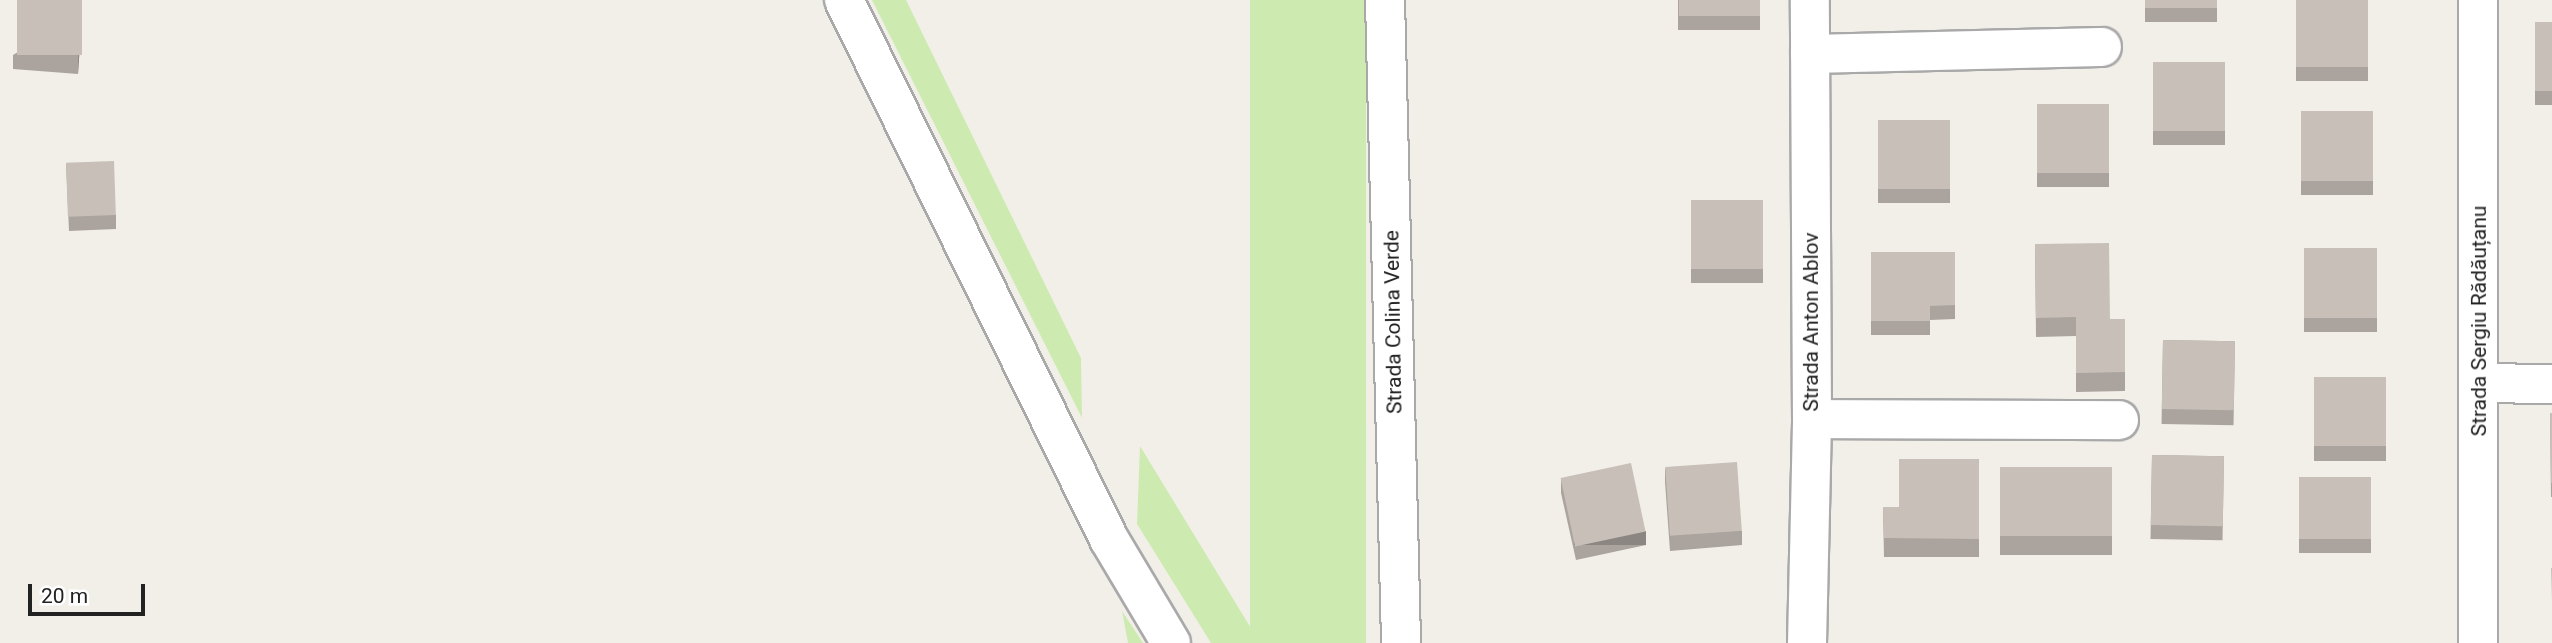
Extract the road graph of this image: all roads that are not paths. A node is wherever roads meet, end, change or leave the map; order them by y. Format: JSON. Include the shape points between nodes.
{"nodes":[{"id":1,"x":844,"y":0,"type":"edge"},
{"id":2,"x":1385,"y":0,"type":"edge"},
{"id":3,"x":1810,"y":0,"type":"edge"},
{"id":4,"x":2478,"y":0,"type":"edge"},
{"id":5,"x":2102,"y":47,"type":"dead end"},
{"id":6,"x":1810,"y":54,"type":"junction"},
{"id":7,"x":2479,"y":383,"type":"junction"},
{"id":8,"x":2552,"y":384,"type":"edge"},
{"id":9,"x":1812,"y":419,"type":"junction"},
{"id":10,"x":2119,"y":420,"type":"dead end"},
{"id":11,"x":1171,"y":643,"type":"edge"},
{"id":12,"x":1401,"y":643,"type":"edge"},
{"id":13,"x":1807,"y":643,"type":"edge"},
{"id":14,"x":2478,"y":643,"type":"edge"}],
"edges":[{"from":1,"to":11,"type":"street","via":[[1109,539]]},
{"from":2,"to":12,"type":"street","name":"Strada Colina Verde"},
{"from":3,"to":6,"type":"street","name":"Strada Anton Ablov"},
{"from":4,"to":7,"type":"street","name":"Strada Sergiu Rădăuțanu"},
{"from":5,"to":6,"type":"street"},
{"from":6,"to":9,"type":"street","name":"Strada Anton Ablov"},
{"from":7,"to":8,"type":"street"},
{"from":7,"to":14,"type":"street","name":"Strada Sergiu Rădăuțanu"},
{"from":9,"to":10,"type":"street"},
{"from":9,"to":13,"type":"street","name":"Strada Anton Ablov"}]}
